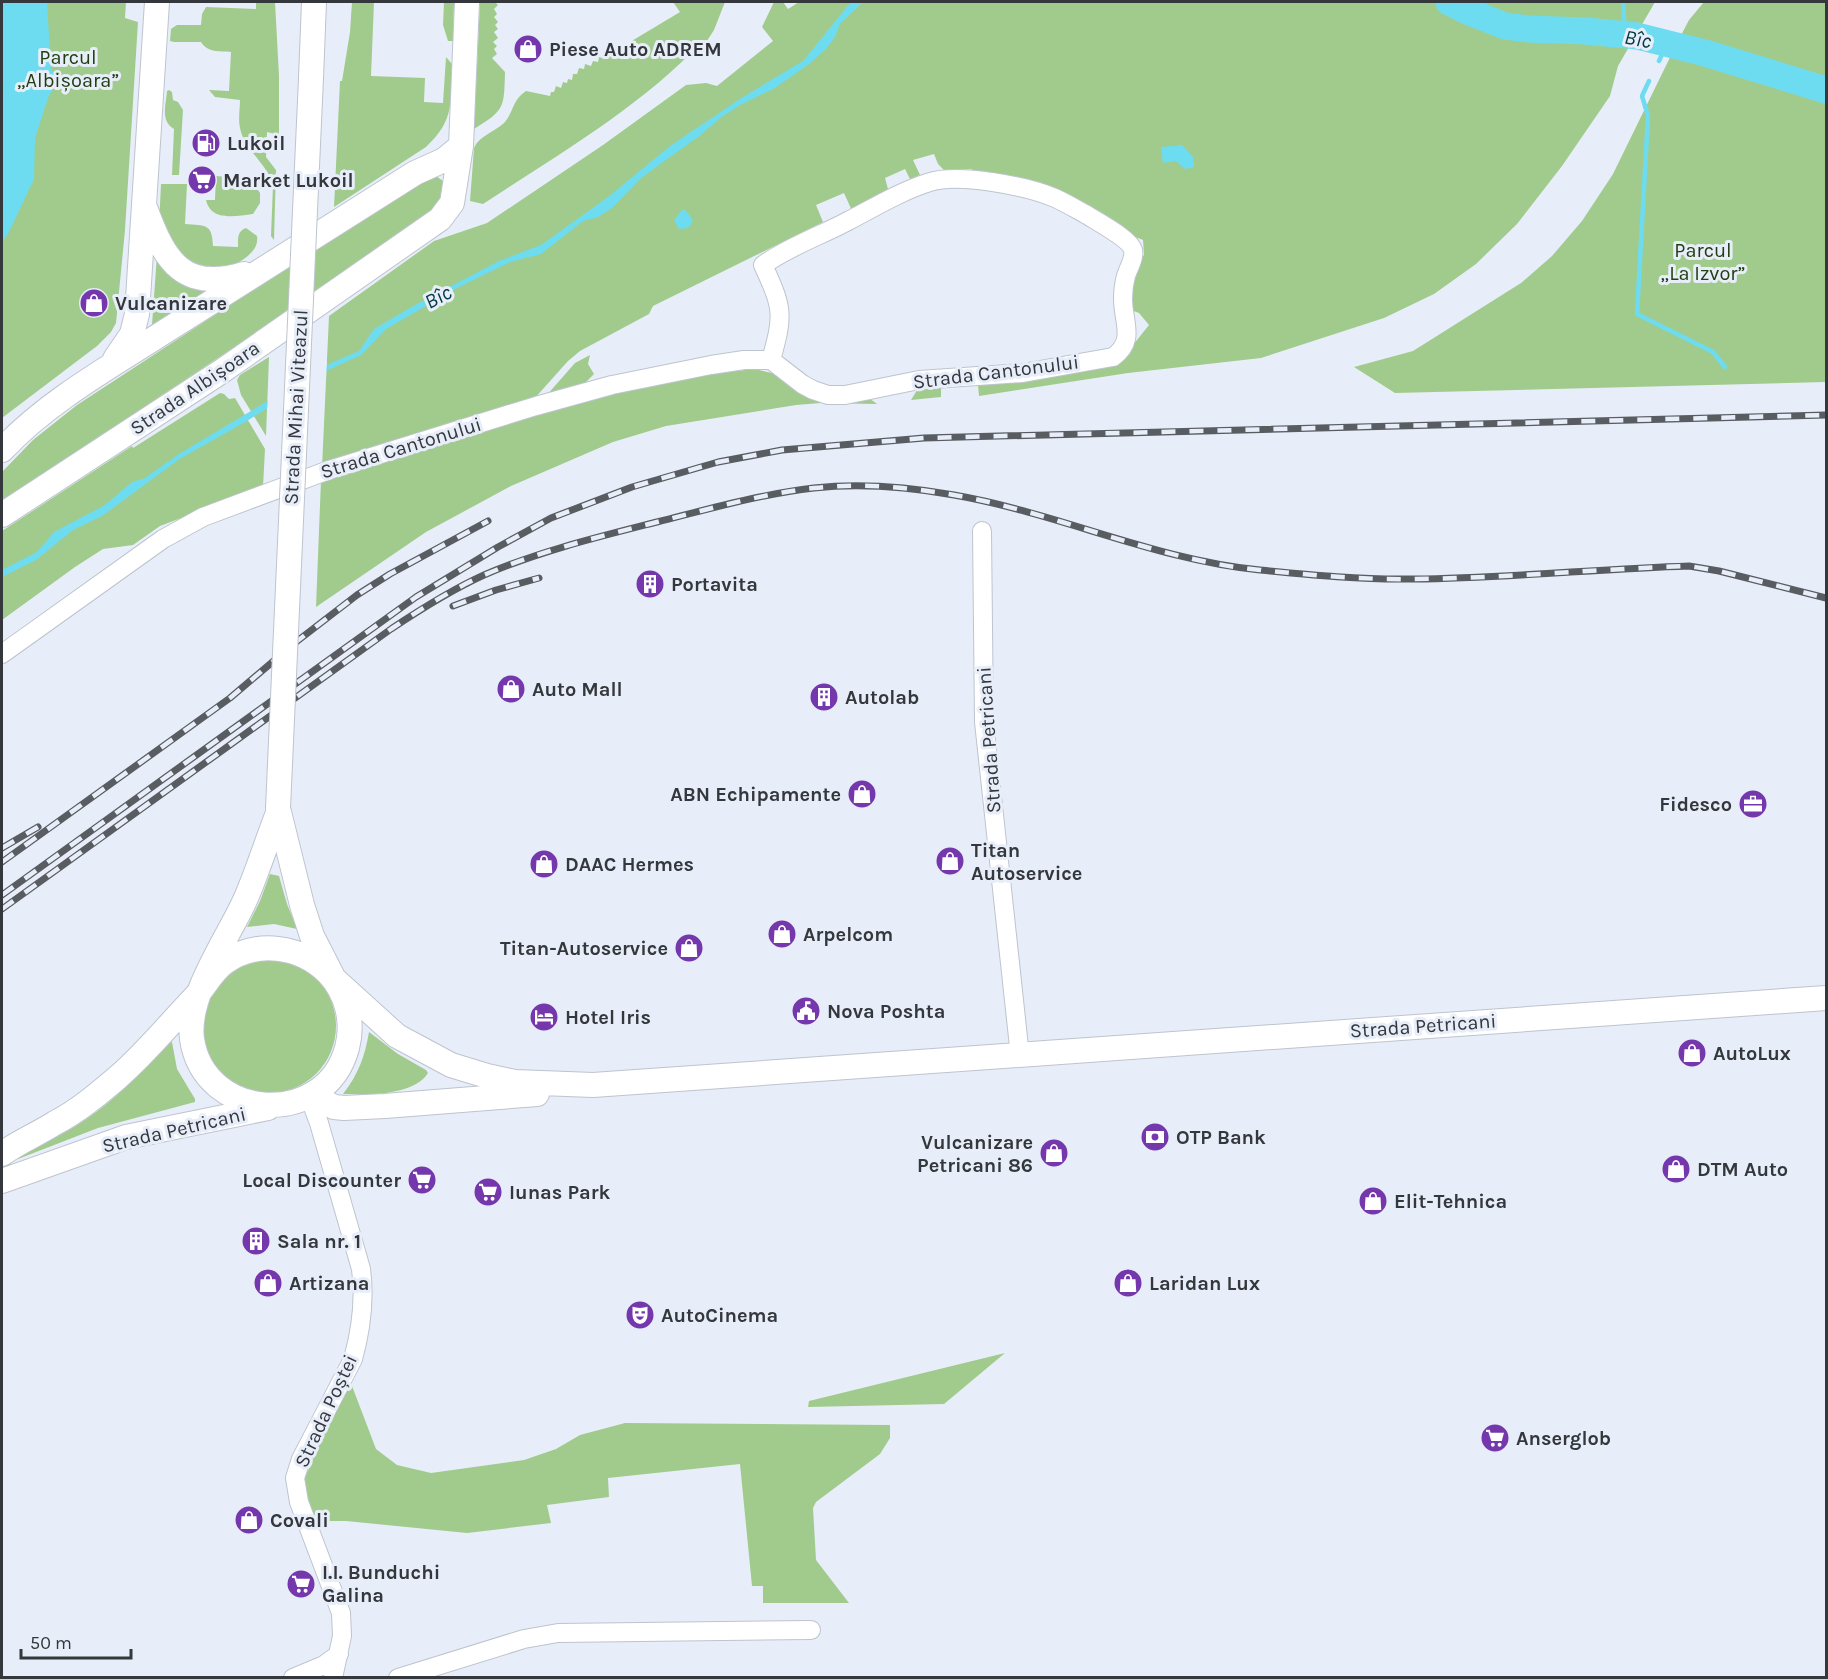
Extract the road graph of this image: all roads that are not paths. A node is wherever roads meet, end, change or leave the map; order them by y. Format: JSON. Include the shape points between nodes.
{"nodes":[{"id":1,"x":157,"y":2,"type":"edge"},
{"id":2,"x":314,"y":2,"type":"edge"},
{"id":3,"x":466,"y":2,"type":"edge"},
{"id":4,"x":462,"y":115,"type":"junction"},
{"id":5,"x":460,"y":146,"type":"junction"},
{"id":6,"x":415,"y":173,"type":"junction"},
{"id":7,"x":145,"y":207,"type":"junction"},
{"id":8,"x":264,"y":268,"type":"junction"},
{"id":9,"x":771,"y":360,"type":"junction"},
{"id":10,"x":105,"y":370,"type":"junction"},
{"id":11,"x":2,"y":450,"type":"edge"},
{"id":12,"x":2,"y":515,"type":"edge"},
{"id":13,"x":982,"y":531,"type":"dead end"},
{"id":14,"x":2,"y":654,"type":"edge"},
{"id":15,"x":278,"y":811,"type":"junction"},
{"id":16,"x":334,"y":979,"type":"junction"},
{"id":17,"x":199,"y":993,"type":"junction"},
{"id":18,"x":1827,"y":998,"type":"edge"},
{"id":19,"x":1020,"y":1056,"type":"junction"},
{"id":20,"x":593,"y":1085,"type":"junction"},
{"id":21,"x":310,"y":1096,"type":"junction"},
{"id":22,"x":278,"y":1106,"type":"junction"},
{"id":23,"x":2,"y":1154,"type":"edge"},
{"id":24,"x":2,"y":1181,"type":"edge"},
{"id":25,"x":811,"y":1630,"type":"dead end"},
{"id":26,"x":339,"y":1654,"type":"junction"},
{"id":27,"x":293,"y":1677,"type":"edge"},
{"id":28,"x":333,"y":1677,"type":"edge"},
{"id":29,"x":398,"y":1677,"type":"edge"}],
"edges":[{"from":1,"to":7,"type":"main road"},
{"from":2,"to":15,"type":"main road","name":"Strada Mihai Viteazul","bridge":true},
{"from":3,"to":4,"type":"main road","name":"Strada Albișoara"},
{"from":4,"to":5,"type":"main road","name":"Strada Albișoara"},
{"from":4,"to":6,"type":"main road","via":[[441,146]]},
{"from":5,"to":6,"type":"main road","via":[[444,160]]},
{"from":5,"to":12,"type":"main road","name":"Strada Albișoara","via":[[452,203],[437,222],[222,371]]},
{"from":6,"to":8,"type":"main road"},
{"from":7,"to":8,"type":"main road","via":[[163,249],[174,265],[188,274],[209,280],[226,279]]},
{"from":7,"to":10,"type":"main road","via":[[132,334]]},
{"from":8,"to":10,"type":"main road"},
{"from":9,"to":9,"type":"street","name":"Strada Cantonului","via":[[782,316],[763,264],[882,201],[932,181],[982,181],[1034,191],[1079,210],[1133,249],[1123,300],[1127,341],[1113,357],[1023,373],[919,380],[845,395],[813,390]]},
{"from":9,"to":14,"type":"street","name":"Strada Cantonului","via":[[711,364],[612,385],[329,470],[203,517],[142,554]]},
{"from":10,"to":11,"type":"main road","via":[[51,406]]},
{"from":13,"to":19,"type":"street","name":"Strada Petricani","via":[[984,722]]},
{"from":15,"to":16,"type":"main road","name":"Strada Mihai Viteazul","via":[[312,936]]},
{"from":15,"to":17,"type":"main road","name":"Strada Mihai Viteazul","via":[[249,892]]},
{"from":16,"to":17,"type":"main road","via":[[302,954],[263,948],[225,962]]},
{"from":16,"to":20,"type":"main road","name":"Strada Petricani","via":[[397,1036],[451,1065],[515,1082]]},
{"from":16,"to":21,"type":"main road","via":[[349,1013],[348,1041],[339,1067]]},
{"from":17,"to":22,"type":"main road","via":[[192,1016],[192,1039],[199,1062],[213,1082],[232,1096],[255,1105]]},
{"from":17,"to":23,"type":"main road","via":[[92,1099]]},
{"from":18,"to":19,"type":"main road","name":"Strada Petricani"},
{"from":19,"to":20,"type":"main road","name":"Strada Petricani"},
{"from":20,"to":21,"type":"main road","name":"Strada Petricani","via":[[541,1094],[362,1107],[334,1107]]},
{"from":21,"to":22,"type":"main road"},
{"from":21,"to":26,"type":"street","name":"Strada Poștei","via":[[364,1287],[353,1359],[295,1478],[299,1502],[340,1613]]},
{"from":22,"to":24,"type":"main road","name":"Strada Petricani","via":[[126,1137]]},
{"from":25,"to":29,"type":"street","via":[[558,1633],[524,1639]]},
{"from":26,"to":27,"type":"street","via":[[324,1665]]},
{"from":26,"to":28,"type":"street","name":"Strada Poștei"}]}
